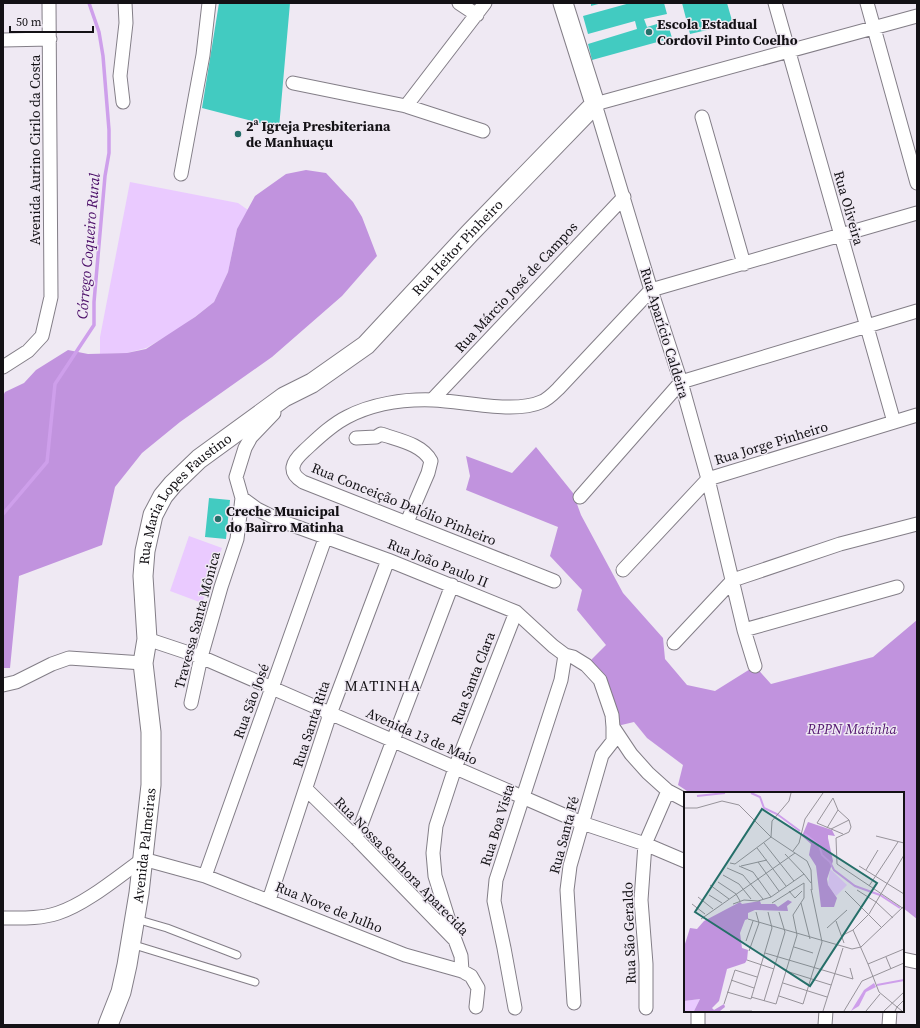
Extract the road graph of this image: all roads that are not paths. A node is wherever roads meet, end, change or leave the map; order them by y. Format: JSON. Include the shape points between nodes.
{"nodes":[{"id":1,"x":49,"y":3,"type":"edge"},
{"id":2,"x":125,"y":3,"type":"edge"},
{"id":3,"x":210,"y":3,"type":"edge"},
{"id":4,"x":459,"y":3,"type":"edge"},
{"id":5,"x":485,"y":3,"type":"edge"},
{"id":6,"x":563,"y":3,"type":"edge"},
{"id":7,"x":775,"y":3,"type":"edge"},
{"id":8,"x":867,"y":3,"type":"edge"},
{"id":9,"x":477,"y":15,"type":"junction"},
{"id":10,"x":917,"y":16,"type":"edge"},
{"id":11,"x":875,"y":29,"type":"junction"},
{"id":12,"x":50,"y":39,"type":"junction"},
{"id":13,"x":3,"y":40,"type":"edge"},
{"id":14,"x":788,"y":51,"type":"junction"},
{"id":15,"x":293,"y":84,"type":"dead end"},
{"id":16,"x":123,"y":102,"type":"dead end"},
{"id":17,"x":595,"y":104,"type":"junction"},
{"id":18,"x":406,"y":106,"type":"junction"},
{"id":19,"x":702,"y":117,"type":"dead end"},
{"id":20,"x":483,"y":131,"type":"dead end"},
{"id":21,"x":181,"y":174,"type":"dead end"},
{"id":22,"x":917,"y":183,"type":"edge"},
{"id":23,"x":624,"y":197,"type":"junction"},
{"id":24,"x":917,"y":213,"type":"edge"},
{"id":25,"x":840,"y":236,"type":"junction"},
{"id":26,"x":744,"y":264,"type":"junction"},
{"id":27,"x":651,"y":290,"type":"junction"},
{"id":28,"x":917,"y":311,"type":"edge"},
{"id":29,"x":866,"y":325,"type":"junction"},
{"id":30,"x":3,"y":367,"type":"edge"},
{"id":31,"x":681,"y":382,"type":"junction"},
{"id":32,"x":312,"y":383,"type":"junction"},
{"id":33,"x":432,"y":400,"type":"junction"},
{"id":34,"x":917,"y":415,"type":"edge"},
{"id":35,"x":894,"y":422,"type":"junction"},
{"id":36,"x":356,"y":438,"type":"dead end"},
{"id":37,"x":708,"y":479,"type":"junction"},
{"id":38,"x":242,"y":498,"type":"junction"},
{"id":39,"x":580,"y":498,"type":"dead end"},
{"id":40,"x":407,"y":522,"type":"junction"},
{"id":41,"x":917,"y":524,"type":"edge"},
{"id":42,"x":326,"y":536,"type":"junction"},
{"id":43,"x":388,"y":560,"type":"junction"},
{"id":44,"x":624,"y":570,"type":"dead end"},
{"id":45,"x":732,"y":580,"type":"junction"},
{"id":46,"x":554,"y":581,"type":"dead end"},
{"id":47,"x":452,"y":585,"type":"junction"},
{"id":48,"x":897,"y":587,"type":"dead end"},
{"id":49,"x":516,"y":612,"type":"junction"},
{"id":50,"x":744,"y":630,"type":"junction"},
{"id":51,"x":147,"y":639,"type":"junction"},
{"id":52,"x":674,"y":643,"type":"dead end"},
{"id":53,"x":565,"y":655,"type":"junction"},
{"id":54,"x":201,"y":657,"type":"junction"},
{"id":55,"x":143,"y":663,"type":"junction"},
{"id":56,"x":755,"y":666,"type":"dead end"},
{"id":57,"x":3,"y":684,"type":"edge"},
{"id":58,"x":273,"y":688,"type":"junction"},
{"id":59,"x":192,"y":703,"type":"dead end"},
{"id":60,"x":330,"y":714,"type":"junction"},
{"id":61,"x":613,"y":727,"type":"junction"},
{"id":62,"x":392,"y":739,"type":"junction"},
{"id":63,"x":455,"y":768,"type":"junction"},
{"id":64,"x":306,"y":789,"type":"junction"},
{"id":65,"x":668,"y":791,"type":"junction"},
{"id":66,"x":522,"y":796,"type":"junction"},
{"id":67,"x":684,"y":799,"type":"edge"},
{"id":68,"x":582,"y":823,"type":"junction"},
{"id":69,"x":356,"y":838,"type":"junction"},
{"id":70,"x":645,"y":844,"type":"junction"},
{"id":71,"x":143,"y":859,"type":"junction"},
{"id":72,"x":684,"y":861,"type":"edge"},
{"id":73,"x":204,"y":876,"type":"junction"},
{"id":74,"x":269,"y":900,"type":"junction"},
{"id":75,"x":3,"y":918,"type":"edge"},
{"id":76,"x":134,"y":918,"type":"junction"},
{"id":77,"x":455,"y":940,"type":"junction"},
{"id":78,"x":130,"y":944,"type":"junction"},
{"id":79,"x":237,"y":955,"type":"dead end"},
{"id":80,"x":904,"y":959,"type":"edge"},
{"id":81,"x":917,"y":962,"type":"edge"},
{"id":82,"x":462,"y":971,"type":"junction"},
{"id":83,"x":255,"y":982,"type":"dead end"},
{"id":84,"x":574,"y":1003,"type":"dead end"},
{"id":85,"x":476,"y":1007,"type":"dead end"},
{"id":86,"x":515,"y":1008,"type":"dead end"},
{"id":87,"x":646,"y":1008,"type":"dead end"},
{"id":88,"x":698,"y":1012,"type":"edge"},
{"id":89,"x":826,"y":1012,"type":"edge"},
{"id":90,"x":890,"y":1012,"type":"edge"},
{"id":91,"x":108,"y":1025,"type":"edge"},
{"id":92,"x":698,"y":1025,"type":"edge"},
{"id":93,"x":825,"y":1025,"type":"edge"},
{"id":94,"x":889,"y":1025,"type":"edge"}],
"edges":[{"from":1,"to":12,"type":"street","name":"Avenida Aurino Cirilo da Costa"},
{"from":2,"to":16,"type":"street","via":[[126,23],[120,76]]},
{"from":3,"to":21,"type":"street"},
{"from":4,"to":9,"type":"street"},
{"from":5,"to":9,"type":"street"},
{"from":6,"to":17,"type":"street","name":"Rua Aparício Caldeira"},
{"from":7,"to":14,"type":"street","name":"Rua Oliveira"},
{"from":8,"to":11,"type":"street"},
{"from":9,"to":18,"type":"street"},
{"from":10,"to":11,"type":"street"},
{"from":11,"to":14,"type":"street"},
{"from":11,"to":22,"type":"street"},
{"from":12,"to":13,"type":"street"},
{"from":12,"to":30,"type":"street","name":"Avenida Aurino Cirilo da Costa","via":[[51,297],[42,336],[28,351]]},
{"from":14,"to":17,"type":"street"},
{"from":14,"to":25,"type":"street","name":"Rua Oliveira"},
{"from":15,"to":18,"type":"street"},
{"from":17,"to":23,"type":"street","name":"Rua Aparício Caldeira"},
{"from":17,"to":32,"type":"street","name":"Rua Heitor Pinheiro","via":[[469,234],[379,333]]},
{"from":18,"to":20,"type":"street"},
{"from":19,"to":26,"type":"street"},
{"from":23,"to":27,"type":"street","name":"Rua Aparício Caldeira"},
{"from":23,"to":33,"type":"street","name":"Rua Márcio José de Campos"},
{"from":24,"to":25,"type":"street"},
{"from":25,"to":26,"type":"street"},
{"from":25,"to":29,"type":"street","name":"Rua Oliveira"},
{"from":26,"to":27,"type":"street"},
{"from":27,"to":31,"type":"street","name":"Rua Aparício Caldeira"},
{"from":27,"to":33,"type":"street","name":"Rua Conceição Dalólio Pinheiro","via":[[558,390],[542,402],[527,407]]},
{"from":28,"to":29,"type":"street"},
{"from":29,"to":31,"type":"street"},
{"from":29,"to":35,"type":"street","name":"Rua Oliveira"},
{"from":31,"to":37,"type":"street","name":"Rua Aparício Caldeira"},
{"from":31,"to":39,"type":"street"},
{"from":32,"to":38,"type":"street","via":[[268,418],[245,448],[236,477]]},
{"from":32,"to":51,"type":"street","name":"Rua Maria Lopes Faustino","via":[[284,397],[232,434],[184,471],[163,496],[153,515],[145,551],[143,576]]},
{"from":33,"to":40,"type":"street","name":"Rua Conceição Dalólio Pinheiro","via":[[394,402],[346,417],[301,454],[292,471],[295,477],[303,482]]},
{"from":34,"to":35,"type":"street","name":"Rua Jorge Pinheiro"},
{"from":35,"to":37,"type":"street","name":"Rua Jorge Pinheiro"},
{"from":36,"to":40,"type":"street","via":[[376,437],[381,434],[416,446],[427,453],[431,461],[428,473]]},
{"from":37,"to":44,"type":"street","name":"Rua Jorge Pinheiro"},
{"from":37,"to":45,"type":"street","name":"Rua Aparício Caldeira"},
{"from":38,"to":42,"type":"street","name":"Rua João Paulo II","via":[[281,521]]},
{"from":38,"to":54,"type":"street","name":"Travessa Santa Mônica","via":[[237,539]]},
{"from":40,"to":46,"type":"street","name":"Rua Conceição Dalólio Pinheiro"},
{"from":41,"to":45,"type":"street","via":[[840,544]]},
{"from":42,"to":43,"type":"street","name":"Rua João Paulo II"},
{"from":42,"to":58,"type":"street","name":"Rua São José"},
{"from":43,"to":47,"type":"street","name":"Rua João Paulo II"},
{"from":43,"to":60,"type":"street","name":"Rua Santa Rita"},
{"from":45,"to":50,"type":"street","name":"Rua Aparício Caldeira"},
{"from":45,"to":52,"type":"street"},
{"from":47,"to":49,"type":"street","name":"Rua João Paulo II"},
{"from":47,"to":62,"type":"street"},
{"from":48,"to":50,"type":"street"},
{"from":49,"to":53,"type":"street","name":"Rua João Paulo II"},
{"from":49,"to":63,"type":"street","name":"Rua Santa Clara"},
{"from":50,"to":56,"type":"street","name":"Rua Aparício Caldeira"},
{"from":51,"to":54,"type":"street","name":"Avenida 13 de Maio"},
{"from":51,"to":55,"type":"street","name":"Rua Maria Lopes Faustino"},
{"from":53,"to":61,"type":"street","name":"Rua João Paulo II","via":[[586,665],[600,680],[612,715]]},
{"from":53,"to":66,"type":"street","name":"Rua Boa Vista","via":[[560,680]]},
{"from":54,"to":58,"type":"street","name":"Avenida 13 de Maio"},
{"from":54,"to":59,"type":"street","name":"Travessa Santa Mônica"},
{"from":55,"to":57,"type":"street","via":[[69,658],[16,682]]},
{"from":55,"to":71,"type":"street","name":"Avenida Palmeiras","via":[[151,732],[151,779]]},
{"from":58,"to":60,"type":"street","name":"Avenida 13 de Maio"},
{"from":58,"to":73,"type":"street","name":"Rua São José"},
{"from":60,"to":62,"type":"street","name":"Avenida 13 de Maio"},
{"from":60,"to":64,"type":"street","name":"Rua Santa Rita"},
{"from":61,"to":65,"type":"street","name":"Rua João Paulo II","via":[[631,754]]},
{"from":61,"to":68,"type":"street","name":"Rua Santa Fé","via":[[613,741],[602,755]]},
{"from":62,"to":63,"type":"street","name":"Avenida 13 de Maio"},
{"from":62,"to":69,"type":"street"},
{"from":63,"to":66,"type":"street","name":"Avenida 13 de Maio"},
{"from":63,"to":77,"type":"street","name":"Rua Santa Clara","via":[[436,826],[433,853],[435,876]]},
{"from":64,"to":69,"type":"street","name":"Rua Nossa Senhora Aparecida"},
{"from":64,"to":74,"type":"street","name":"Rua Santa Rita"},
{"from":65,"to":67,"type":"street","name":"Rua João Paulo II"},
{"from":65,"to":70,"type":"street","name":"Rua São Geraldo"},
{"from":66,"to":68,"type":"street","name":"Avenida 13 de Maio"},
{"from":66,"to":86,"type":"street","name":"Rua Boa Vista","via":[[500,866],[494,901]]},
{"from":68,"to":70,"type":"street","name":"Avenida 13 de Maio"},
{"from":68,"to":84,"type":"street","name":"Rua Santa Fé","via":[[570,866],[567,890]]},
{"from":69,"to":77,"type":"street","name":"Rua Nossa Senhora Aparecida"},
{"from":70,"to":72,"type":"street","name":"Avenida 13 de Maio"},
{"from":70,"to":87,"type":"street","name":"Rua São Geraldo","via":[[641,900],[646,964]]},
{"from":71,"to":73,"type":"street","name":"Rua Nove de Julho"},
{"from":71,"to":75,"type":"street","via":[[95,893],[58,913],[40,917]]},
{"from":71,"to":76,"type":"street","name":"Avenida Palmeiras"},
{"from":73,"to":74,"type":"street","name":"Rua Nove de Julho"},
{"from":74,"to":82,"type":"street","name":"Rua Nove de Julho","via":[[405,955]]},
{"from":76,"to":78,"type":"street","name":"Avenida Palmeiras"},
{"from":76,"to":79,"type":"lane"},
{"from":77,"to":82,"type":"street","name":"Rua Nossa Senhora Aparecida","via":[[461,956]]},
{"from":78,"to":83,"type":"lane"},
{"from":78,"to":91,"type":"street","name":"Avenida Palmeiras","via":[[121,992]]},
{"from":80,"to":81,"type":"street"},
{"from":82,"to":85,"type":"street","name":"Rua Nove de Julho","via":[[471,976],[478,988]]},
{"from":88,"to":92,"type":"street"},
{"from":89,"to":93,"type":"street"},
{"from":90,"to":94,"type":"street"}]}
